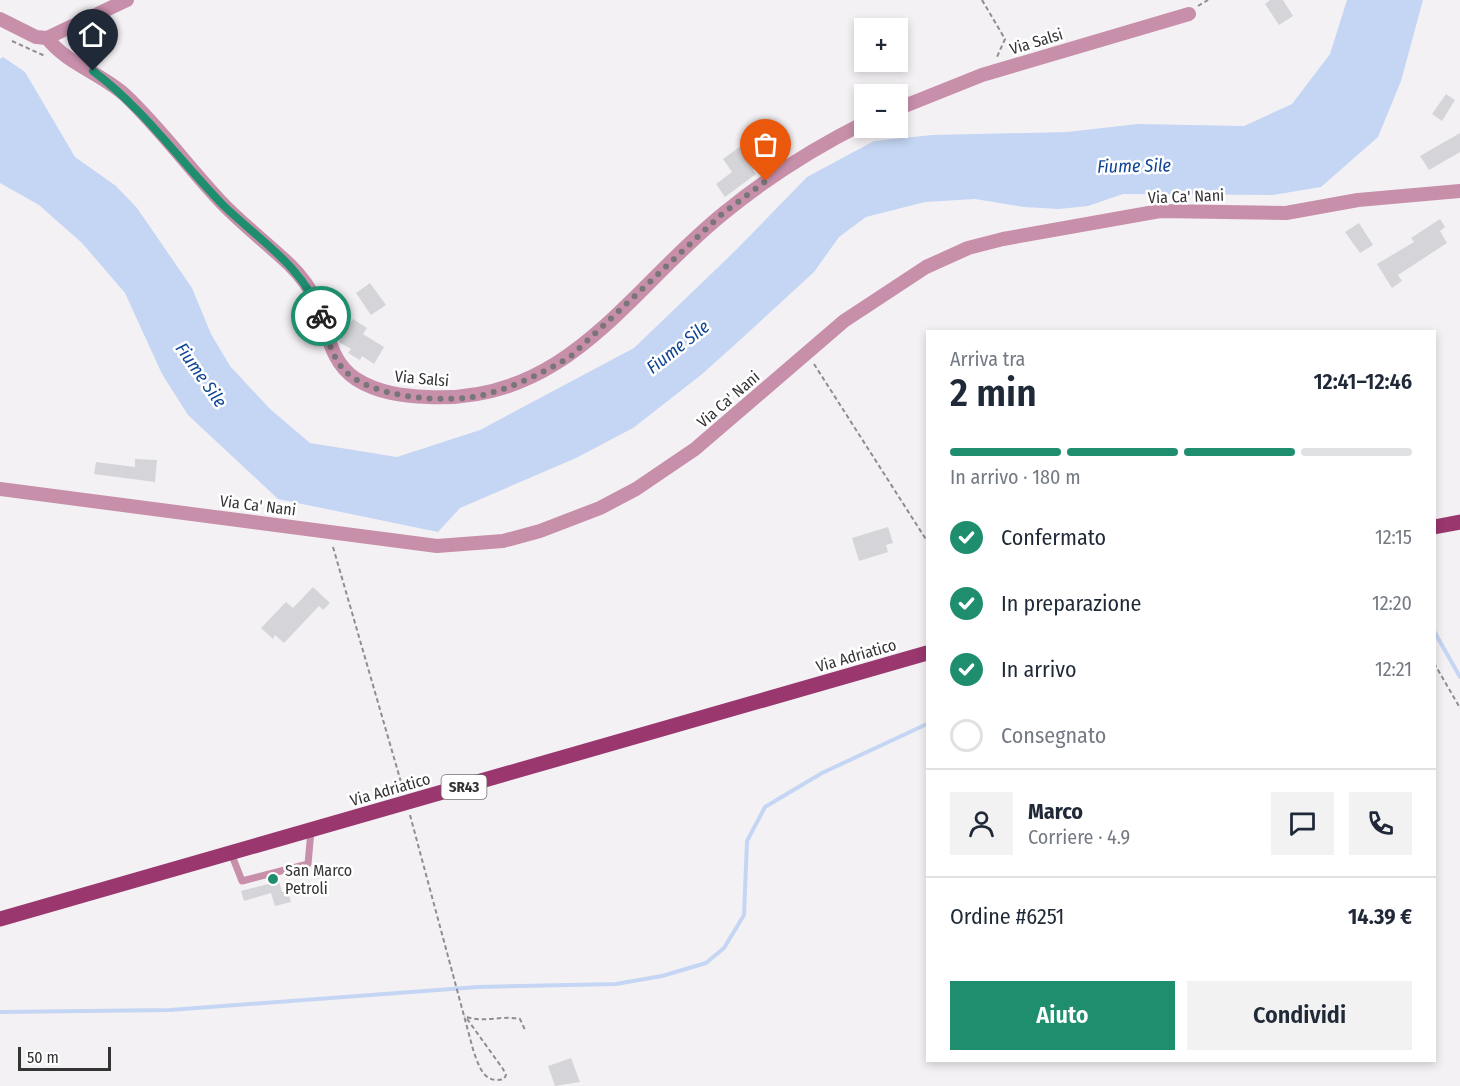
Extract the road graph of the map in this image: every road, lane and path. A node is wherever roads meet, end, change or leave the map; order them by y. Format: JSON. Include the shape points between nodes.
{"nodes":[{"id":1,"x":127,"y":0,"type":"edge"},
{"id":2,"x":982,"y":0,"type":"edge"},
{"id":3,"x":1188,"y":14,"type":"dead end"},
{"id":4,"x":0,"y":19,"type":"edge"},
{"id":5,"x":47,"y":38,"type":"junction"},
{"id":6,"x":982,"y":75,"type":"junction"},
{"id":7,"x":908,"y":105,"type":"edge"},
{"id":8,"x":854,"y":129,"type":"edge"},
{"id":9,"x":1460,"y":191,"type":"edge"},
{"id":10,"x":806,"y":352,"type":"junction"},
{"id":11,"x":0,"y":489,"type":"edge"},
{"id":12,"x":1460,"y":522,"type":"edge"},
{"id":13,"x":1436,"y":527,"type":"edge"},
{"id":14,"x":330,"y":532,"type":"junction"},
{"id":15,"x":926,"y":539,"type":"edge"},
{"id":16,"x":926,"y":652,"type":"edge"},
{"id":17,"x":1436,"y":666,"type":"edge"},
{"id":18,"x":1460,"y":708,"type":"edge"},
{"id":19,"x":407,"y":803,"type":"junction"},
{"id":20,"x":311,"y":830,"type":"junction"},
{"id":21,"x":231,"y":853,"type":"junction"},
{"id":22,"x":0,"y":919,"type":"edge"},
{"id":23,"x":465,"y":1016,"type":"junction"},
{"id":24,"x":525,"y":1030,"type":"dead end"}],
"edges":[{"from":1,"to":5,"type":"street"},
{"from":2,"to":6,"type":"path","via":[[1005,39],[1002,52]]},
{"from":3,"to":6,"type":"street","name":"Via Salsi"},
{"from":4,"to":5,"type":"street","name":"Via Salsi","via":[[36,37]]},
{"from":5,"to":8,"type":"street","name":"Via Salsi","via":[[124,94],[223,204],[293,268],[315,298],[335,357],[345,371],[391,394],[481,396],[549,370],[588,341],[722,214],[781,170]]},
{"from":6,"to":7,"type":"street","name":"Via Salsi"},
{"from":9,"to":10,"type":"street","name":"Via Ca' Nani","via":[[1358,200],[1286,213],[1160,211],[1003,239],[968,248],[926,267],[844,321]]},
{"from":10,"to":14,"type":"street","name":"Via Ca' Nani","via":[[695,449],[636,489],[575,519],[503,542],[470,545],[438,546]]},
{"from":10,"to":15,"type":"path"},
{"from":11,"to":14,"type":"street","name":"Via Ca' Nani"},
{"from":12,"to":13,"type":"main road"},
{"from":14,"to":19,"type":"path"},
{"from":16,"to":19,"type":"main road","name":"Via Adriatico","number":"SR43"},
{"from":17,"to":18,"type":"path"},
{"from":19,"to":20,"type":"main road","name":"Via Adriatico","number":"SR43"},
{"from":19,"to":23,"type":"path"},
{"from":20,"to":21,"type":"main road","name":"Via Adriatico","number":"SR43"},
{"from":20,"to":21,"type":"lane","via":[[308,864],[242,881]]},
{"from":21,"to":22,"type":"main road","name":"Via Adriatico","number":"SR43"},
{"from":23,"to":23,"type":"path","via":[[503,1069],[504,1079],[493,1080],[482,1072]]},
{"from":23,"to":24,"type":"path","via":[[475,1020],[520,1019]]}]}
